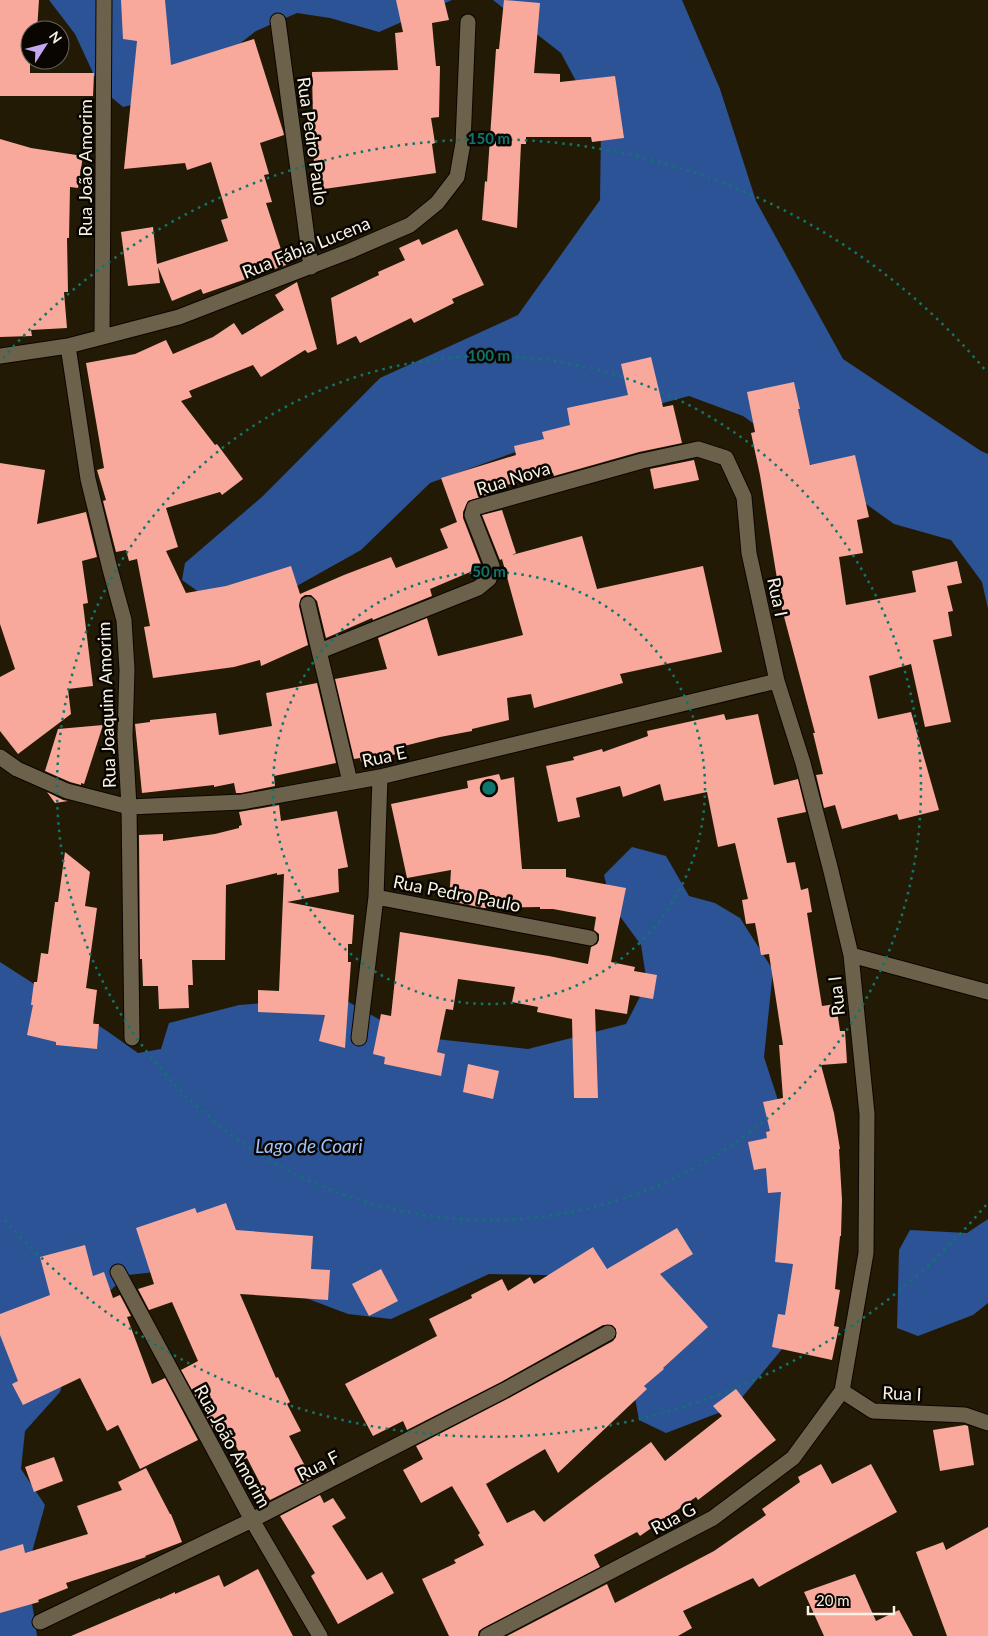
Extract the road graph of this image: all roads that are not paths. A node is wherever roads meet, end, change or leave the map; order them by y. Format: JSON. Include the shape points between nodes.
{"nodes":[{"id":1,"x":104,"y":0,"type":"edge"},
{"id":2,"x":278,"y":21,"type":"dead end"},
{"id":3,"x":468,"y":22,"type":"dead end"},
{"id":4,"x":311,"y":266,"type":"junction"},
{"id":5,"x":102,"y":337,"type":"junction"},
{"id":6,"x":68,"y":346,"type":"junction"},
{"id":7,"x":0,"y":356,"type":"edge"},
{"id":8,"x":726,"y":458,"type":"joint"},
{"id":9,"x":308,"y":604,"type":"dead end"},
{"id":10,"x":320,"y":651,"type":"junction"},
{"id":11,"x":778,"y":681,"type":"junction"},
{"id":12,"x":0,"y":757,"type":"edge"},
{"id":13,"x":380,"y":777,"type":"junction"},
{"id":14,"x":350,"y":782,"type":"junction"},
{"id":15,"x":129,"y":807,"type":"junction"},
{"id":16,"x":376,"y":897,"type":"junction"},
{"id":17,"x":590,"y":938,"type":"dead end"},
{"id":18,"x":851,"y":955,"type":"junction"},
{"id":19,"x":988,"y":992,"type":"edge"},
{"id":20,"x":132,"y":1038,"type":"dead end"},
{"id":21,"x":359,"y":1038,"type":"dead end"},
{"id":22,"x":118,"y":1272,"type":"dead end"},
{"id":23,"x":608,"y":1333,"type":"dead end"},
{"id":24,"x":842,"y":1391,"type":"junction"},
{"id":25,"x":988,"y":1423,"type":"edge"},
{"id":26,"x":252,"y":1520,"type":"junction"},
{"id":27,"x":40,"y":1622,"type":"dead end"},
{"id":28,"x":320,"y":1636,"type":"edge"},
{"id":29,"x":487,"y":1636,"type":"edge"}],
"edges":[{"from":1,"to":5,"type":"street","name":"Rua João Amorim"},
{"from":2,"to":4,"type":"street","name":"Rua Pedro Paulo"},
{"from":3,"to":4,"type":"street","name":"Rua Fábia Lucena","via":[[463,143],[457,177],[437,203],[410,225]]},
{"from":4,"to":5,"type":"street","name":"Rua Fábia Lucena","via":[[179,317]]},
{"from":5,"to":6,"type":"street","name":"Rua Fábia Lucena"},
{"from":6,"to":7,"type":"street","name":"Rua Fábia Lucena"},
{"from":6,"to":15,"type":"street","name":"Rua Joaquim Amorim","via":[[88,479],[124,620]]},
{"from":8,"to":10,"type":"street","name":"Rua Nova","via":[[698,449],[642,461],[474,508],[472,515],[492,566],[489,580],[478,588]]},
{"from":8,"to":11,"type":"street","name":"Rua I","via":[[744,497],[749,553]]},
{"from":9,"to":10,"type":"street"},
{"from":10,"to":14,"type":"street"},
{"from":11,"to":13,"type":"street","name":"Rua E"},
{"from":11,"to":18,"type":"street","name":"Rua I","via":[[803,763]]},
{"from":12,"to":15,"type":"street","name":"Rua E","via":[[17,769],[67,791]]},
{"from":13,"to":14,"type":"street","name":"Rua E"},
{"from":13,"to":16,"type":"street","name":"Rua Pedro Paulo"},
{"from":14,"to":15,"type":"street","name":"Rua E","via":[[242,802]]},
{"from":15,"to":20,"type":"street","name":"Rua Joaquim Amorim"},
{"from":16,"to":17,"type":"street","name":"Rua Pedro Paulo"},
{"from":16,"to":21,"type":"street"},
{"from":18,"to":19,"type":"street"},
{"from":18,"to":24,"type":"street","name":"Rua I","via":[[867,1114],[866,1253]]},
{"from":22,"to":26,"type":"street","name":"Rua João Amorim"},
{"from":23,"to":26,"type":"street","name":"Rua F","via":[[505,1390]]},
{"from":24,"to":25,"type":"street","name":"Rua I","via":[[873,1411],[965,1415]]},
{"from":24,"to":29,"type":"street","name":"Rua G","via":[[793,1458],[713,1518]]},
{"from":26,"to":27,"type":"street","name":"Rua F"},
{"from":26,"to":28,"type":"street","name":"Rua João Amorim"}]}
